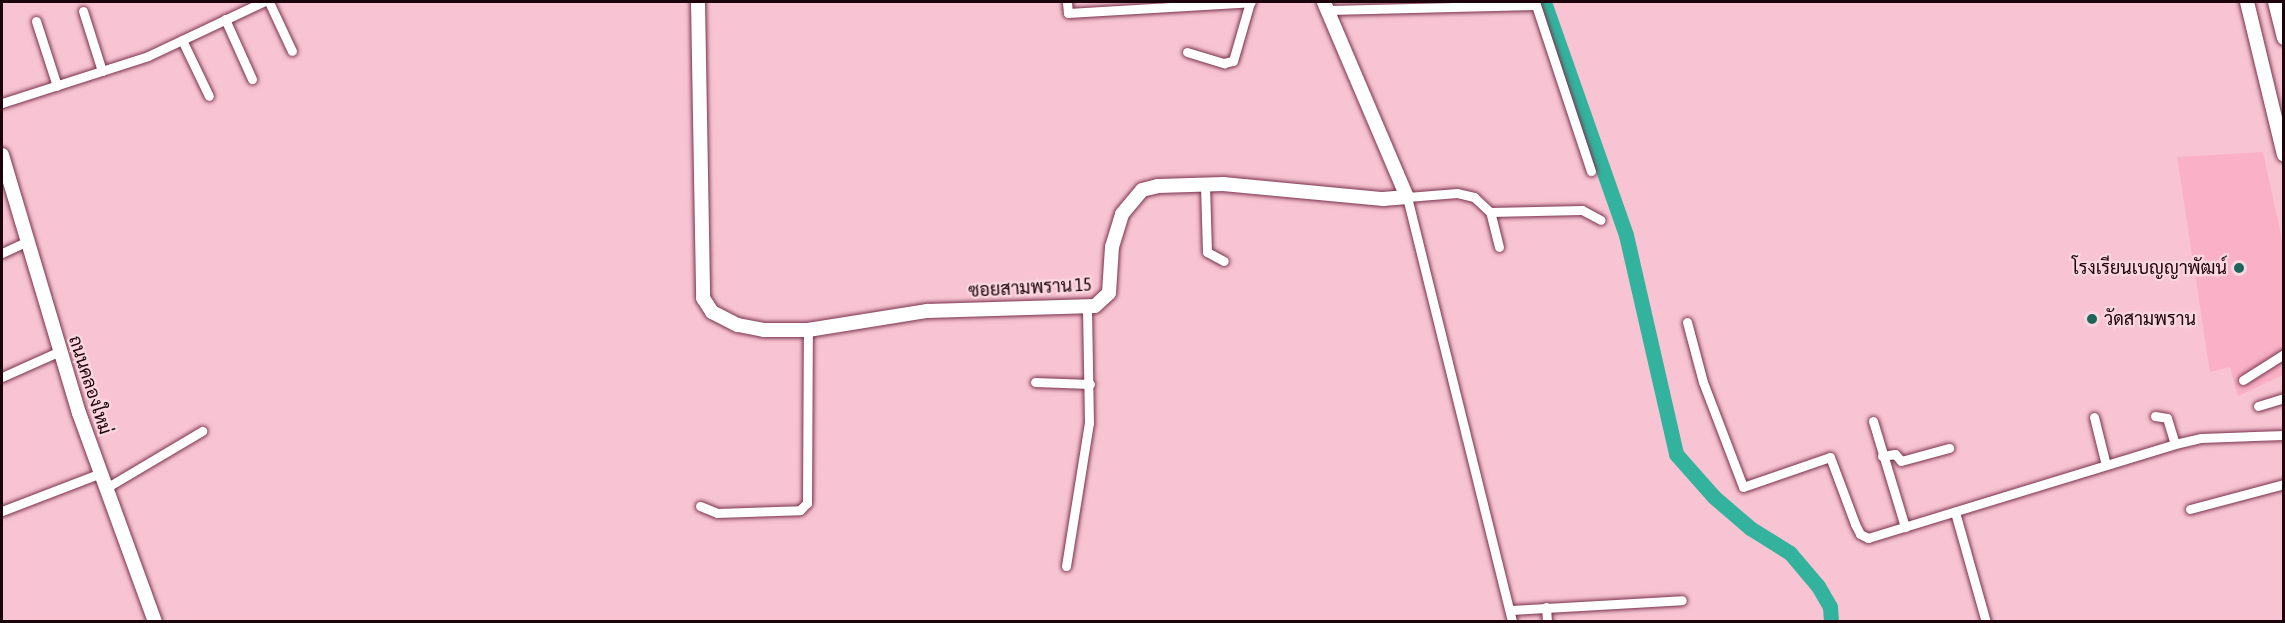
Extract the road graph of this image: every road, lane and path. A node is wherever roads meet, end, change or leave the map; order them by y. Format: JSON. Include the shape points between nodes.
{"nodes":[{"id":1,"x":263,"y":2,"type":"edge"},
{"id":2,"x":269,"y":2,"type":"edge"},
{"id":3,"x":698,"y":2,"type":"edge"},
{"id":4,"x":1067,"y":2,"type":"edge"},
{"id":5,"x":1250,"y":2,"type":"edge"},
{"id":6,"x":2247,"y":2,"type":"edge"},
{"id":7,"x":2275,"y":2,"type":"edge"},
{"id":8,"x":1326,"y":6,"type":"edge"},
{"id":9,"x":83,"y":11,"type":"dead end"},
{"id":10,"x":225,"y":19,"type":"junction"},
{"id":11,"x":36,"y":21,"type":"dead end"},
{"id":12,"x":2283,"y":38,"type":"edge"},
{"id":13,"x":182,"y":40,"type":"junction"},
{"id":14,"x":292,"y":51,"type":"dead end"},
{"id":15,"x":1187,"y":52,"type":"dead end"},
{"id":16,"x":102,"y":71,"type":"junction"},
{"id":17,"x":252,"y":79,"type":"dead end"},
{"id":18,"x":57,"y":86,"type":"junction"},
{"id":19,"x":209,"y":96,"type":"dead end"},
{"id":20,"x":2,"y":103,"type":"edge"},
{"id":21,"x":2,"y":155,"type":"edge"},
{"id":22,"x":2283,"y":155,"type":"edge"},
{"id":23,"x":1591,"y":171,"type":"dead end"},
{"id":24,"x":1205,"y":185,"type":"junction"},
{"id":25,"x":1407,"y":197,"type":"junction"},
{"id":26,"x":1490,"y":212,"type":"junction"},
{"id":27,"x":1601,"y":220,"type":"dead end"},
{"id":28,"x":22,"y":244,"type":"junction"},
{"id":29,"x":1499,"y":247,"type":"dead end"},
{"id":30,"x":2,"y":253,"type":"edge"},
{"id":31,"x":1224,"y":261,"type":"dead end"},
{"id":32,"x":1087,"y":306,"type":"junction"},
{"id":33,"x":1687,"y":322,"type":"dead end"},
{"id":34,"x":808,"y":330,"type":"junction"},
{"id":35,"x":50,"y":354,"type":"junction"},
{"id":36,"x":2283,"y":354,"type":"edge"},
{"id":37,"x":2,"y":377,"type":"edge"},
{"id":38,"x":2243,"y":380,"type":"dead end"},
{"id":39,"x":1035,"y":382,"type":"dead end"},
{"id":40,"x":1090,"y":384,"type":"junction"},
{"id":41,"x":2283,"y":398,"type":"edge"},
{"id":42,"x":2258,"y":406,"type":"dead end"},
{"id":43,"x":2155,"y":416,"type":"dead end"},
{"id":44,"x":2094,"y":417,"type":"dead end"},
{"id":45,"x":1873,"y":421,"type":"dead end"},
{"id":46,"x":202,"y":431,"type":"dead end"},
{"id":47,"x":2283,"y":435,"type":"edge"},
{"id":48,"x":2175,"y":444,"type":"junction"},
{"id":49,"x":1949,"y":448,"type":"dead end"},
{"id":50,"x":1882,"y":456,"type":"junction"},
{"id":51,"x":2106,"y":465,"type":"junction"},
{"id":52,"x":101,"y":473,"type":"junction"},
{"id":53,"x":2283,"y":484,"type":"edge"},
{"id":54,"x":106,"y":488,"type":"junction"},
{"id":55,"x":700,"y":506,"type":"dead end"},
{"id":56,"x":2190,"y":509,"type":"dead end"},
{"id":57,"x":2,"y":511,"type":"edge"},
{"id":58,"x":1955,"y":512,"type":"junction"},
{"id":59,"x":1905,"y":527,"type":"junction"},
{"id":60,"x":1066,"y":566,"type":"dead end"},
{"id":61,"x":1682,"y":600,"type":"dead end"},
{"id":62,"x":1546,"y":607,"type":"junction"},
{"id":63,"x":1511,"y":610,"type":"junction"},
{"id":64,"x":155,"y":621,"type":"edge"},
{"id":65,"x":1512,"y":621,"type":"edge"},
{"id":66,"x":1547,"y":621,"type":"edge"},
{"id":67,"x":1986,"y":621,"type":"edge"}],
"edges":[{"from":1,"to":10,"type":"street"},
{"from":2,"to":14,"type":"street"},
{"from":3,"to":34,"type":"street","name":"ซอยสามพราน 15","via":[[704,304],[712,312],[752,330]]},
{"from":4,"to":5,"type":"street","via":[[1068,13]]},
{"from":5,"to":15,"type":"street","via":[[1233,61],[1220,62]]},
{"from":6,"to":22,"type":"street"},
{"from":7,"to":12,"type":"street"},
{"from":8,"to":23,"type":"street","via":[[1536,5]]},
{"from":8,"to":25,"type":"street"},
{"from":9,"to":16,"type":"street"},
{"from":10,"to":13,"type":"street"},
{"from":10,"to":17,"type":"street"},
{"from":11,"to":18,"type":"street"},
{"from":13,"to":16,"type":"street"},
{"from":13,"to":19,"type":"street"},
{"from":16,"to":18,"type":"street"},
{"from":18,"to":20,"type":"street"},
{"from":21,"to":28,"type":"street","name":"ถนนคลองใหม่"},
{"from":24,"to":25,"type":"street","name":"ซอยสามพราน 15","via":[[1383,199]]},
{"from":24,"to":31,"type":"street","via":[[1207,252]]},
{"from":24,"to":32,"type":"street","name":"ซอยสามพราน 15","via":[[1142,190],[1122,214],[1116,231],[1109,293],[1104,301]]},
{"from":25,"to":26,"type":"street","via":[[1467,194]]},
{"from":25,"to":63,"type":"street"},
{"from":26,"to":27,"type":"street","via":[[1582,210]]},
{"from":26,"to":29,"type":"street"},
{"from":28,"to":30,"type":"street"},
{"from":28,"to":35,"type":"street","name":"ถนนคลองใหม่"},
{"from":32,"to":34,"type":"street","name":"ซอยสามพราน 15","via":[[927,311]]},
{"from":32,"to":40,"type":"street"},
{"from":33,"to":59,"type":"street","via":[[1703,382],[1743,487],[1830,457],[1860,534],[1875,537]]},
{"from":34,"to":55,"type":"street","via":[[807,503],[800,510],[764,512],[717,513]]},
{"from":35,"to":37,"type":"street"},
{"from":35,"to":52,"type":"street","name":"ถนนคลองใหม่"},
{"from":36,"to":38,"type":"street"},
{"from":39,"to":40,"type":"street"},
{"from":40,"to":60,"type":"street","via":[[1087,441]]},
{"from":41,"to":42,"type":"street"},
{"from":43,"to":48,"type":"street","via":[[2167,418]]},
{"from":44,"to":51,"type":"street"},
{"from":45,"to":50,"type":"street"},
{"from":46,"to":54,"type":"street"},
{"from":47,"to":48,"type":"street","via":[[2215,436]]},
{"from":48,"to":51,"type":"street"},
{"from":49,"to":50,"type":"street","via":[[1901,461],[1895,454]]},
{"from":50,"to":59,"type":"street"},
{"from":51,"to":58,"type":"street"},
{"from":52,"to":54,"type":"street","name":"ถนนคลองใหม่"},
{"from":52,"to":57,"type":"street"},
{"from":53,"to":56,"type":"street"},
{"from":54,"to":64,"type":"street","name":"ถนนคลองใหม่"},
{"from":58,"to":59,"type":"street"},
{"from":58,"to":67,"type":"street"},
{"from":61,"to":62,"type":"street"},
{"from":62,"to":63,"type":"street"},
{"from":62,"to":66,"type":"street"},
{"from":63,"to":65,"type":"street"}]}
